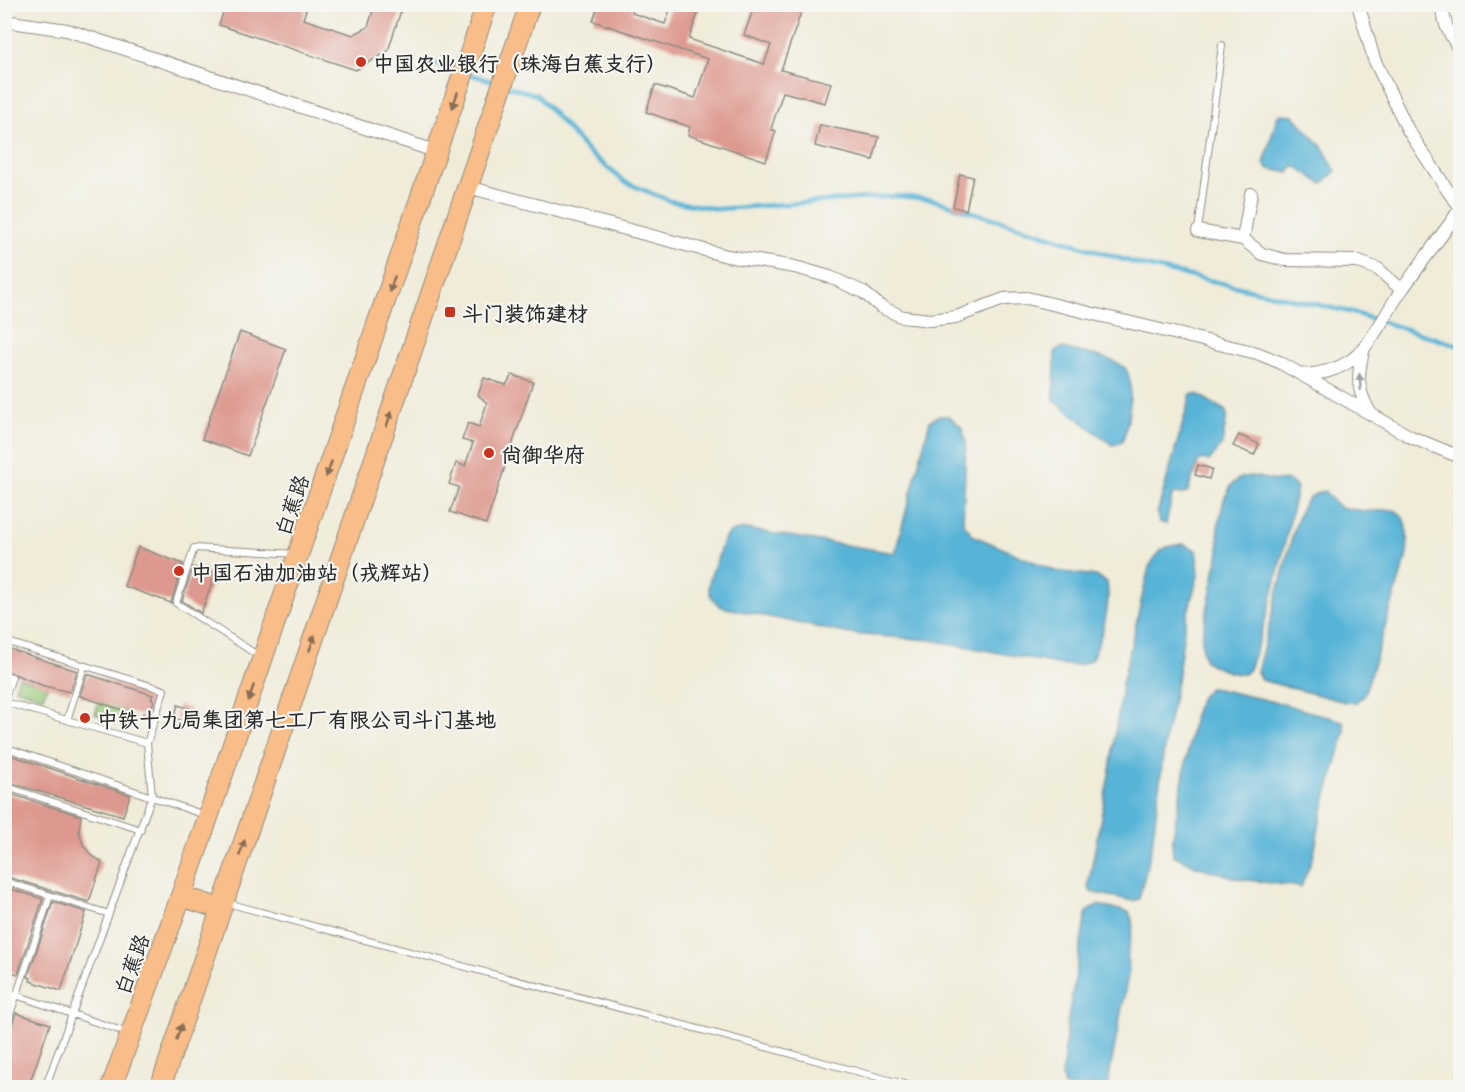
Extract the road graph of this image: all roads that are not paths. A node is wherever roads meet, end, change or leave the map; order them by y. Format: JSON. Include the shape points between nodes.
{"nodes":[{"id":1,"x":487,"y":4,"type":"edge"},
{"id":2,"x":530,"y":4,"type":"edge"},
{"id":3,"x":1358,"y":4,"type":"edge"},
{"id":4,"x":1440,"y":4,"type":"edge"},
{"id":5,"x":4,"y":21,"type":"edge"},
{"id":6,"x":1222,"y":45,"type":"dead end"},
{"id":7,"x":1461,"y":51,"type":"edge"},
{"id":8,"x":438,"y":152,"type":"junction"},
{"id":9,"x":468,"y":187,"type":"junction"},
{"id":10,"x":1251,"y":194,"type":"dead end"},
{"id":11,"x":1461,"y":207,"type":"edge"},
{"id":12,"x":1198,"y":231,"type":"joint"},
{"id":13,"x":1242,"y":239,"type":"junction"},
{"id":14,"x":1402,"y":290,"type":"junction"},
{"id":15,"x":1365,"y":346,"type":"junction"},
{"id":16,"x":1302,"y":375,"type":"junction"},
{"id":17,"x":1372,"y":415,"type":"junction"},
{"id":18,"x":1461,"y":457,"type":"edge"},
{"id":19,"x":299,"y":554,"type":"junction"},
{"id":20,"x":8,"y":642,"type":"dead end"},
{"id":21,"x":263,"y":659,"type":"junction"},
{"id":22,"x":84,"y":666,"type":"junction"},
{"id":23,"x":4,"y":675,"type":"edge"},
{"id":24,"x":4,"y":701,"type":"edge"},
{"id":25,"x":67,"y":720,"type":"junction"},
{"id":26,"x":147,"y":743,"type":"junction"},
{"id":27,"x":4,"y":747,"type":"edge"},
{"id":28,"x":4,"y":786,"type":"edge"},
{"id":29,"x":152,"y":796,"type":"junction"},
{"id":30,"x":209,"y":817,"type":"junction"},
{"id":31,"x":141,"y":830,"type":"junction"},
{"id":32,"x":4,"y":881,"type":"edge"},
{"id":33,"x":50,"y":896,"type":"junction"},
{"id":34,"x":181,"y":896,"type":"junction"},
{"id":35,"x":222,"y":906,"type":"junction"},
{"id":36,"x":109,"y":914,"type":"junction"},
{"id":37,"x":4,"y":991,"type":"edge"},
{"id":38,"x":17,"y":995,"type":"junction"},
{"id":39,"x":72,"y":1014,"type":"junction"},
{"id":40,"x":4,"y":1032,"type":"edge"},
{"id":41,"x":132,"y":1034,"type":"junction"},
{"id":42,"x":45,"y":1088,"type":"edge"},
{"id":43,"x":111,"y":1088,"type":"edge"},
{"id":44,"x":160,"y":1088,"type":"edge"},
{"id":45,"x":919,"y":1088,"type":"edge"}],
"edges":[{"from":1,"to":8,"type":"main road","name":"白蕉路","one_way":true},
{"from":2,"to":9,"type":"main road"},
{"from":3,"to":11,"type":"street","via":[[1374,59],[1408,130]]},
{"from":4,"to":7,"type":"street"},
{"from":5,"to":8,"type":"street","via":[[67,30]]},
{"from":6,"to":12,"type":"lane"},
{"from":8,"to":19,"type":"main road","name":"白蕉路","one_way":true},
{"from":9,"to":16,"type":"street","via":[[727,256],[821,274],[862,292],[903,317],[956,317],[1004,299],[1027,298],[1257,353]]},
{"from":35,"to":9,"type":"main road","one_way":true},
{"from":10,"to":13,"type":"street"},
{"from":11,"to":14,"type":"street"},
{"from":12,"to":13,"type":"street"},
{"from":13,"to":14,"type":"street","via":[[1262,254],[1285,260],[1356,261],[1378,269]]},
{"from":14,"to":15,"type":"street"},
{"from":15,"to":16,"type":"street","via":[[1336,369]]},
{"from":17,"to":15,"type":"street","one_way":true,"via":[[1359,384]]},
{"from":16,"to":17,"type":"street"},
{"from":17,"to":18,"type":"street","via":[[1411,437]]},
{"from":19,"to":21,"type":"main road","name":"白蕉路"},
{"from":19,"to":21,"type":"lane","via":[[194,548],[176,603]]},
{"from":20,"to":22,"type":"lane"},
{"from":21,"to":30,"type":"main road","name":"白蕉路","one_way":true},
{"from":22,"to":25,"type":"lane"},
{"from":22,"to":26,"type":"lane","via":[[164,690]]},
{"from":23,"to":24,"type":"lane","via":[[12,677]]},
{"from":24,"to":25,"type":"lane"},
{"from":25,"to":26,"type":"lane"},
{"from":26,"to":29,"type":"lane"},
{"from":27,"to":29,"type":"lane"},
{"from":28,"to":31,"type":"lane"},
{"from":29,"to":30,"type":"lane"},
{"from":29,"to":31,"type":"lane"},
{"from":30,"to":34,"type":"main road","name":"白蕉路"},
{"from":31,"to":36,"type":"lane"},
{"from":32,"to":33,"type":"lane"},
{"from":33,"to":36,"type":"lane"},
{"from":33,"to":38,"type":"lane"},
{"from":34,"to":35,"type":"main road"},
{"from":34,"to":41,"type":"main road","name":"白蕉路"},
{"from":44,"to":35,"type":"main road","one_way":true},
{"from":35,"to":45,"type":"lane"},
{"from":36,"to":39,"type":"lane"},
{"from":37,"to":38,"type":"lane"},
{"from":38,"to":39,"type":"lane"},
{"from":38,"to":40,"type":"lane"},
{"from":39,"to":41,"type":"lane"},
{"from":39,"to":42,"type":"lane"},
{"from":41,"to":43,"type":"main road","name":"白蕉路"}]}
